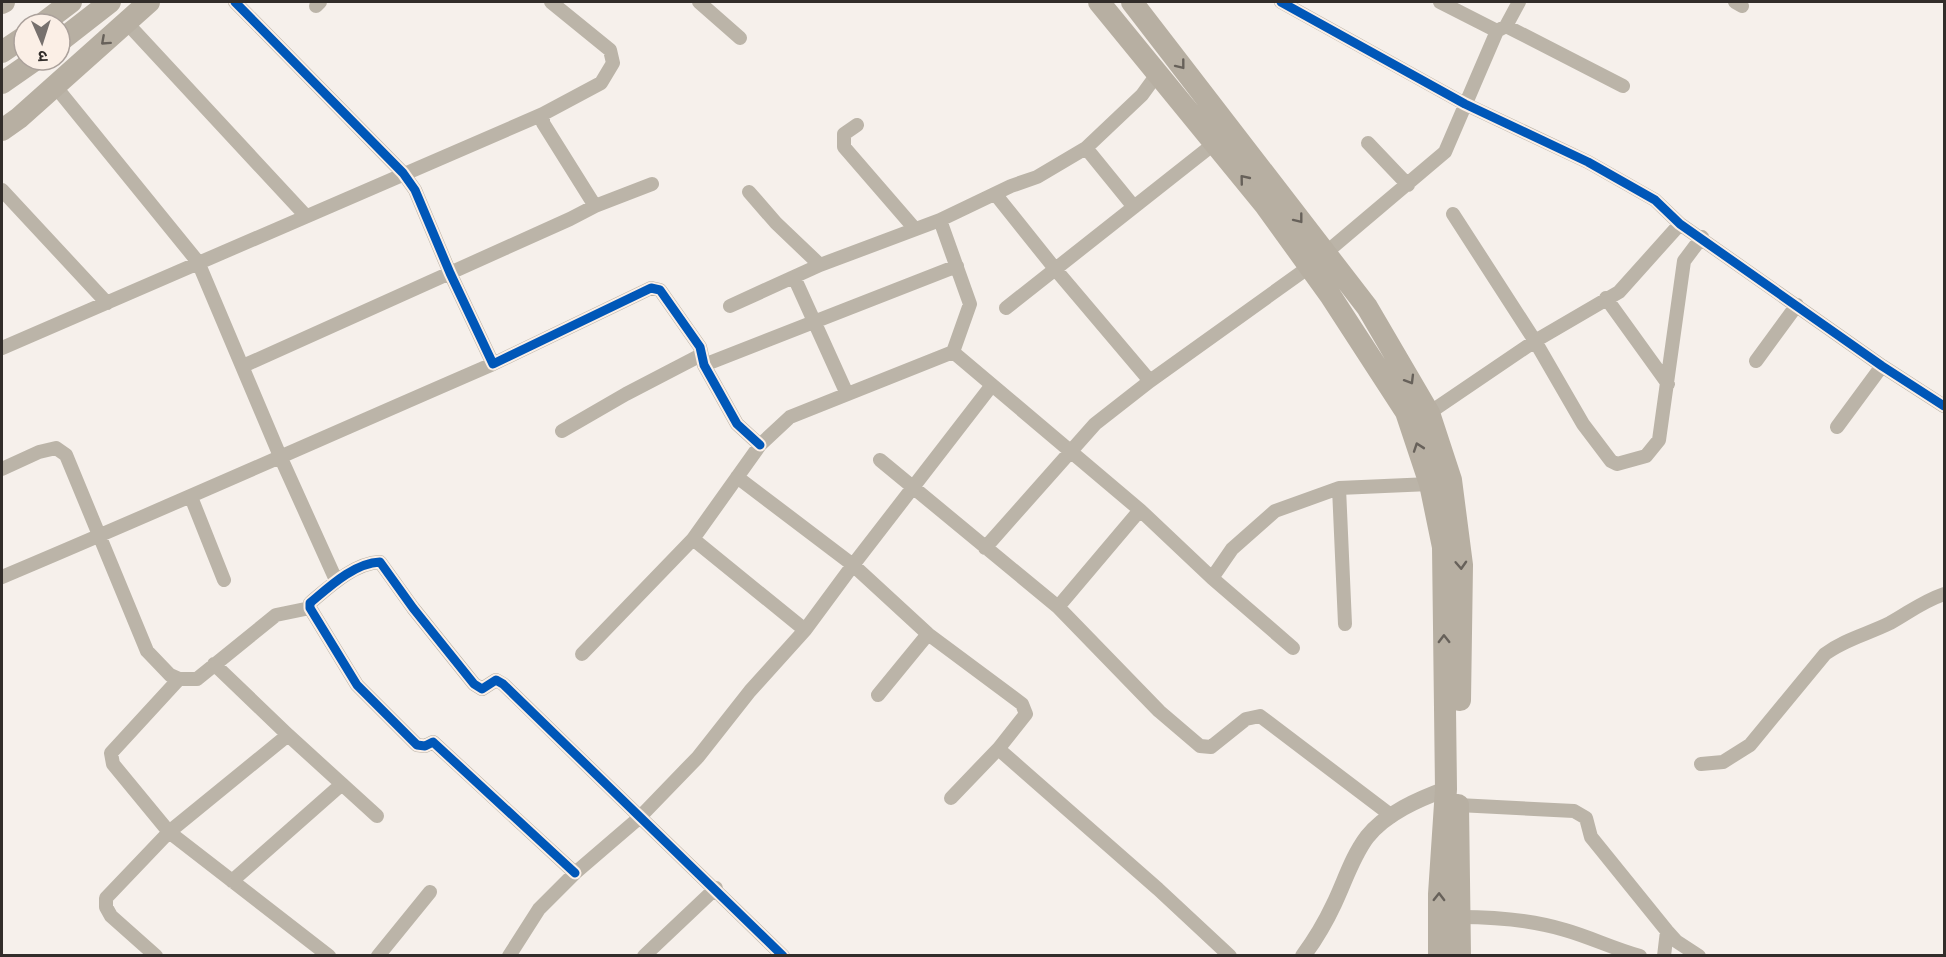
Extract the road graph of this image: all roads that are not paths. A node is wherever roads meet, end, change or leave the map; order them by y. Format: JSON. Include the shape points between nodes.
{"nodes":[{"id":1,"x":70,"y":2,"type":"edge"},
{"id":2,"x":110,"y":2,"type":"edge"},
{"id":3,"x":149,"y":2,"type":"edge"},
{"id":4,"x":235,"y":2,"type":"edge"},
{"id":5,"x":551,"y":2,"type":"edge"},
{"id":6,"x":699,"y":2,"type":"edge"},
{"id":7,"x":1100,"y":2,"type":"edge"},
{"id":8,"x":1132,"y":2,"type":"edge"},
{"id":9,"x":1281,"y":2,"type":"edge"},
{"id":10,"x":1440,"y":2,"type":"edge"},
{"id":11,"x":1519,"y":2,"type":"edge"},
{"id":12,"x":57,"y":12,"type":"edge"},
{"id":13,"x":126,"y":22,"type":"junction"},
{"id":14,"x":1501,"y":28,"type":"junction"},
{"id":15,"x":72,"y":32,"type":"edge"},
{"id":16,"x":1157,"y":34,"type":"junction"},
{"id":17,"x":740,"y":38,"type":"dead end"},
{"id":18,"x":1138,"y":49,"type":"junction"},
{"id":19,"x":18,"y":72,"type":"edge"},
{"id":20,"x":1158,"y":73,"type":"junction"},
{"id":21,"x":2,"y":83,"type":"edge"},
{"id":22,"x":55,"y":86,"type":"junction"},
{"id":23,"x":1623,"y":86,"type":"dead end"},
{"id":24,"x":1465,"y":104,"type":"junction"},
{"id":25,"x":543,"y":114,"type":"junction"},
{"id":26,"x":857,"y":125,"type":"dead end"},
{"id":27,"x":2,"y":130,"type":"edge"},
{"id":28,"x":1215,"y":143,"type":"junction"},
{"id":29,"x":1368,"y":143,"type":"dead end"},
{"id":30,"x":1086,"y":148,"type":"junction"},
{"id":31,"x":403,"y":173,"type":"junction"},
{"id":32,"x":652,"y":184,"type":"dead end"},
{"id":33,"x":1408,"y":185,"type":"junction"},
{"id":34,"x":2,"y":190,"type":"edge"},
{"id":35,"x":749,"y":192,"type":"dead end"},
{"id":36,"x":996,"y":195,"type":"junction"},
{"id":37,"x":595,"y":206,"type":"junction"},
{"id":38,"x":1134,"y":207,"type":"junction"},
{"id":39,"x":1454,"y":214,"type":"dead end"},
{"id":40,"x":306,"y":216,"type":"junction"},
{"id":41,"x":940,"y":220,"type":"junction"},
{"id":42,"x":1680,"y":224,"type":"junction"},
{"id":43,"x":915,"y":229,"type":"junction"},
{"id":44,"x":1702,"y":237,"type":"junction"},
{"id":45,"x":1318,"y":260,"type":"junction"},
{"id":46,"x":198,"y":262,"type":"junction"},
{"id":47,"x":820,"y":265,"type":"junction"},
{"id":48,"x":957,"y":266,"type":"junction"},
{"id":49,"x":1056,"y":270,"type":"junction"},
{"id":50,"x":450,"y":273,"type":"junction"},
{"id":51,"x":794,"y":277,"type":"junction"},
{"id":52,"x":1606,"y":298,"type":"junction"},
{"id":53,"x":107,"y":303,"type":"junction"},
{"id":54,"x":1797,"y":305,"type":"junction"},
{"id":55,"x":730,"y":306,"type":"dead end"},
{"id":56,"x":1006,"y":308,"type":"dead end"},
{"id":57,"x":814,"y":321,"type":"junction"},
{"id":58,"x":1534,"y":341,"type":"junction"},
{"id":59,"x":2,"y":348,"type":"edge"},
{"id":60,"x":953,"y":352,"type":"junction"},
{"id":61,"x":703,"y":360,"type":"junction"},
{"id":62,"x":1756,"y":361,"type":"dead end"},
{"id":63,"x":493,"y":364,"type":"junction"},
{"id":64,"x":243,"y":366,"type":"junction"},
{"id":65,"x":1882,"y":366,"type":"junction"},
{"id":66,"x":1150,"y":381,"type":"junction"},
{"id":67,"x":1668,"y":384,"type":"junction"},
{"id":68,"x":992,"y":385,"type":"junction"},
{"id":69,"x":847,"y":394,"type":"junction"},
{"id":70,"x":1944,"y":406,"type":"edge"},
{"id":71,"x":1430,"y":413,"type":"junction"},
{"id":72,"x":1837,"y":427,"type":"dead end"},
{"id":73,"x":562,"y":431,"type":"dead end"},
{"id":74,"x":759,"y":445,"type":"junction"},
{"id":75,"x":1070,"y":450,"type":"junction"},
{"id":76,"x":280,"y":456,"type":"junction"},
{"id":77,"x":880,"y":460,"type":"dead end"},
{"id":78,"x":2,"y":469,"type":"edge"},
{"id":79,"x":737,"y":477,"type":"junction"},
{"id":80,"x":1430,"y":484,"type":"junction"},
{"id":81,"x":913,"y":488,"type":"junction"},
{"id":82,"x":1339,"y":488,"type":"junction"},
{"id":83,"x":192,"y":497,"type":"junction"},
{"id":84,"x":1140,"y":510,"type":"junction"},
{"id":85,"x":99,"y":536,"type":"junction"},
{"id":86,"x":693,"y":539,"type":"junction"},
{"id":87,"x":985,"y":548,"type":"junction"},
{"id":88,"x":852,"y":565,"type":"junction"},
{"id":89,"x":2,"y":577,"type":"edge"},
{"id":90,"x":1212,"y":578,"type":"junction"},
{"id":91,"x":224,"y":580,"type":"dead end"},
{"id":92,"x":336,"y":580,"type":"junction"},
{"id":93,"x":1944,"y":594,"type":"edge"},
{"id":94,"x":1058,"y":607,"type":"junction"},
{"id":95,"x":310,"y":608,"type":"junction"},
{"id":96,"x":1345,"y":624,"type":"dead end"},
{"id":97,"x":805,"y":630,"type":"junction"},
{"id":98,"x":928,"y":634,"type":"junction"},
{"id":99,"x":1293,"y":648,"type":"dead end"},
{"id":100,"x":582,"y":654,"type":"dead end"},
{"id":101,"x":214,"y":664,"type":"junction"},
{"id":102,"x":179,"y":679,"type":"junction"},
{"id":103,"x":878,"y":695,"type":"dead end"},
{"id":104,"x":288,"y":735,"type":"junction"},
{"id":105,"x":999,"y":748,"type":"junction"},
{"id":106,"x":1701,"y":764,"type":"dead end"},
{"id":107,"x":342,"y":784,"type":"junction"},
{"id":108,"x":1452,"y":797,"type":"junction"},
{"id":109,"x":951,"y":798,"type":"dead end"},
{"id":110,"x":377,"y":816,"type":"dead end"},
{"id":111,"x":1392,"y":816,"type":"junction"},
{"id":112,"x":639,"y":818,"type":"junction"},
{"id":113,"x":169,"y":832,"type":"junction"},
{"id":114,"x":575,"y":873,"type":"junction"},
{"id":115,"x":232,"y":881,"type":"junction"},
{"id":116,"x":716,"y":888,"type":"junction"},
{"id":117,"x":430,"y":892,"type":"dead end"},
{"id":118,"x":1460,"y":917,"type":"junction"},
{"id":119,"x":1667,"y":931,"type":"junction"},
{"id":120,"x":156,"y":956,"type":"edge"},
{"id":121,"x":329,"y":956,"type":"edge"},
{"id":122,"x":378,"y":956,"type":"edge"},
{"id":123,"x":508,"y":956,"type":"edge"},
{"id":124,"x":644,"y":956,"type":"edge"},
{"id":125,"x":783,"y":956,"type":"edge"},
{"id":126,"x":1230,"y":956,"type":"edge"},
{"id":127,"x":1303,"y":956,"type":"edge"},
{"id":128,"x":1439,"y":956,"type":"edge"},
{"id":129,"x":1460,"y":956,"type":"edge"},
{"id":130,"x":1640,"y":956,"type":"edge"},
{"id":131,"x":1664,"y":956,"type":"edge"},
{"id":132,"x":1699,"y":956,"type":"edge"}],
"edges":[{"from":1,"to":12,"type":"highway"},
{"from":2,"to":15,"type":"highway"},
{"from":3,"to":13,"type":"highway"},
{"from":4,"to":31,"type":"street"},
{"from":5,"to":25,"type":"street","via":[[610,50],[613,63],[601,84]]},
{"from":6,"to":17,"type":"street"},
{"from":7,"to":18,"type":"highway"},
{"from":8,"to":16,"type":"highway"},
{"from":9,"to":24,"type":"street"},
{"from":10,"to":14,"type":"street"},
{"from":11,"to":14,"type":"street"},
{"from":13,"to":22,"type":"highway","one_way":true},
{"from":13,"to":40,"type":"street"},
{"from":14,"to":23,"type":"street"},
{"from":14,"to":24,"type":"street"},
{"from":16,"to":18,"type":"highway"},
{"from":16,"to":45,"type":"highway","one_way":true},
{"from":18,"to":20,"type":"highway"},
{"from":19,"to":21,"type":"highway"},
{"from":20,"to":28,"type":"highway"},
{"from":20,"to":30,"type":"street","via":[[1142,95]]},
{"from":22,"to":27,"type":"highway"},
{"from":22,"to":46,"type":"street"},
{"from":24,"to":33,"type":"street","via":[[1445,152]]},
{"from":24,"to":42,"type":"street","via":[[1588,162],[1655,200]]},
{"from":25,"to":31,"type":"street"},
{"from":25,"to":37,"type":"street","via":[[543,123]]},
{"from":26,"to":43,"type":"street","via":[[844,134],[844,147]]},
{"from":28,"to":38,"type":"street"},
{"from":45,"to":28,"type":"highway","one_way":true,"via":[[1265,205]]},
{"from":29,"to":33,"type":"street"},
{"from":30,"to":36,"type":"street","via":[[1037,177]]},
{"from":30,"to":38,"type":"street"},
{"from":31,"to":40,"type":"street"},
{"from":31,"to":50,"type":"street","via":[[415,190]]},
{"from":32,"to":37,"type":"street"},
{"from":33,"to":45,"type":"street"},
{"from":34,"to":53,"type":"street"},
{"from":35,"to":47,"type":"street"},
{"from":36,"to":41,"type":"street"},
{"from":36,"to":49,"type":"street"},
{"from":37,"to":50,"type":"street"},
{"from":38,"to":49,"type":"street"},
{"from":39,"to":58,"type":"street"},
{"from":40,"to":46,"type":"street"},
{"from":41,"to":43,"type":"street"},
{"from":41,"to":48,"type":"street"},
{"from":42,"to":44,"type":"street"},
{"from":42,"to":52,"type":"street","via":[[1619,292]]},
{"from":43,"to":47,"type":"street"},
{"from":44,"to":54,"type":"street"},
{"from":44,"to":67,"type":"street","via":[[1684,261]]},
{"from":45,"to":66,"type":"street"},
{"from":45,"to":71,"type":"highway","one_way":true,"via":[[1367,307]]},
{"from":80,"to":45,"type":"highway","one_way":true,"via":[[1406,412]]},
{"from":46,"to":53,"type":"street"},
{"from":46,"to":64,"type":"street"},
{"from":47,"to":51,"type":"street"},
{"from":48,"to":57,"type":"street"},
{"from":48,"to":60,"type":"street","via":[[970,304]]},
{"from":49,"to":56,"type":"street"},
{"from":49,"to":66,"type":"street"},
{"from":50,"to":63,"type":"street"},
{"from":50,"to":64,"type":"street"},
{"from":51,"to":55,"type":"street"},
{"from":51,"to":57,"type":"street"},
{"from":52,"to":58,"type":"street"},
{"from":52,"to":67,"type":"street"},
{"from":53,"to":59,"type":"street"},
{"from":54,"to":62,"type":"street"},
{"from":54,"to":65,"type":"street"},
{"from":57,"to":61,"type":"street"},
{"from":57,"to":69,"type":"street"},
{"from":58,"to":67,"type":"street","via":[[1582,424],[1617,464],[1646,456],[1659,440]]},
{"from":58,"to":71,"type":"street"},
{"from":60,"to":68,"type":"street"},
{"from":60,"to":69,"type":"street"},
{"from":61,"to":63,"type":"street","via":[[700,348],[660,290],[651,288]]},
{"from":61,"to":73,"type":"street","via":[[626,394]]},
{"from":61,"to":74,"type":"street","via":[[737,424]]},
{"from":63,"to":76,"type":"street"},
{"from":64,"to":76,"type":"street"},
{"from":65,"to":70,"type":"street"},
{"from":65,"to":72,"type":"street"},
{"from":66,"to":75,"type":"street","via":[[1095,424]]},
{"from":68,"to":75,"type":"street"},
{"from":68,"to":81,"type":"street"},
{"from":69,"to":74,"type":"street","via":[[790,417]]},
{"from":71,"to":108,"type":"highway","one_way":true,"via":[[1451,480],[1462,565]]},
{"from":74,"to":79,"type":"street"},
{"from":75,"to":84,"type":"street"},
{"from":75,"to":87,"type":"street"},
{"from":76,"to":83,"type":"street"},
{"from":76,"to":92,"type":"street"},
{"from":77,"to":81,"type":"street"},
{"from":78,"to":85,"type":"street","via":[[56,448],[66,455]]},
{"from":79,"to":86,"type":"street"},
{"from":79,"to":88,"type":"street"},
{"from":80,"to":82,"type":"street"},
{"from":108,"to":80,"type":"highway","one_way":true,"via":[[1443,547]]},
{"from":81,"to":87,"type":"street"},
{"from":81,"to":88,"type":"street"},
{"from":82,"to":90,"type":"street","via":[[1275,511],[1232,549]]},
{"from":82,"to":96,"type":"street"},
{"from":83,"to":85,"type":"street"},
{"from":83,"to":91,"type":"street"},
{"from":84,"to":90,"type":"street"},
{"from":84,"to":94,"type":"street"},
{"from":85,"to":89,"type":"street"},
{"from":85,"to":102,"type":"street","via":[[147,651]]},
{"from":86,"to":97,"type":"street"},
{"from":86,"to":100,"type":"street"},
{"from":87,"to":94,"type":"street"},
{"from":88,"to":97,"type":"street"},
{"from":88,"to":98,"type":"street"},
{"from":90,"to":99,"type":"street"},
{"from":92,"to":95,"type":"street","via":[[310,603]]},
{"from":92,"to":112,"type":"street","via":[[372,562],[380,562],[474,684],[482,689],[496,681],[503,684]]},
{"from":93,"to":106,"type":"street","via":[[1840,643],[1825,654],[1750,746],[1723,762]]},
{"from":94,"to":111,"type":"street","via":[[1159,711],[1200,746],[1211,747],[1246,719],[1260,716]]},
{"from":95,"to":101,"type":"street","via":[[276,615]]},
{"from":95,"to":114,"type":"street","via":[[357,686],[417,745],[433,742]]},
{"from":97,"to":112,"type":"street","via":[[750,690],[698,757]]},
{"from":98,"to":103,"type":"street"},
{"from":98,"to":105,"type":"street","via":[[1022,704],[1026,714]]},
{"from":101,"to":102,"type":"street","via":[[197,679]]},
{"from":101,"to":104,"type":"street"},
{"from":102,"to":113,"type":"street","via":[[111,753],[113,764]]},
{"from":104,"to":107,"type":"street"},
{"from":104,"to":113,"type":"street"},
{"from":105,"to":109,"type":"street"},
{"from":105,"to":126,"type":"street"},
{"from":107,"to":110,"type":"street"},
{"from":107,"to":115,"type":"street"},
{"from":108,"to":111,"type":"street","via":[[1421,798]]},
{"from":108,"to":118,"type":"highway"},
{"from":108,"to":119,"type":"street","via":[[1574,812],[1586,818],[1591,837]]},
{"from":128,"to":108,"type":"highway","one_way":true,"via":[[1439,894]]},
{"from":111,"to":127,"type":"street","via":[[1369,835],[1354,858],[1334,904]]},
{"from":112,"to":114,"type":"street"},
{"from":112,"to":116,"type":"street"},
{"from":113,"to":115,"type":"street"},
{"from":113,"to":120,"type":"street","via":[[106,898],[111,916]]},
{"from":114,"to":123,"type":"street","via":[[539,909]]},
{"from":115,"to":121,"type":"street"},
{"from":116,"to":124,"type":"street"},
{"from":116,"to":125,"type":"street"},
{"from":117,"to":122,"type":"street"},
{"from":118,"to":129,"type":"highway"},
{"from":118,"to":130,"type":"street","via":[[1496,917],[1565,929]]},
{"from":119,"to":131,"type":"street"},
{"from":119,"to":132,"type":"street"}]}
